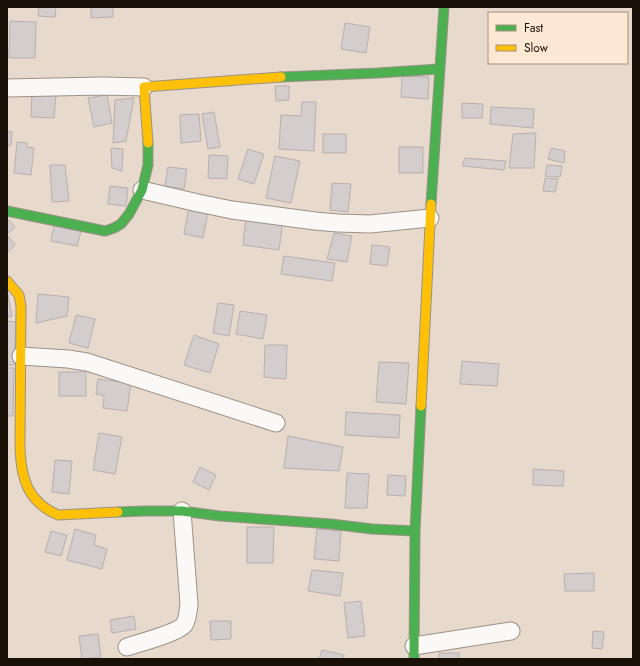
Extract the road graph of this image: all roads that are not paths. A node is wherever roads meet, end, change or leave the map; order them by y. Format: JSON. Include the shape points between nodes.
{"nodes":[{"id":1,"x":444,"y":7,"type":"edge"},
{"id":2,"x":440,"y":69,"type":"junction"},
{"id":3,"x":144,"y":87,"type":"junction"},
{"id":4,"x":7,"y":88,"type":"edge"},
{"id":5,"x":142,"y":190,"type":"junction"},
{"id":6,"x":7,"y":210,"type":"edge"},
{"id":7,"x":430,"y":218,"type":"junction"},
{"id":8,"x":7,"y":281,"type":"edge"},
{"id":9,"x":21,"y":356,"type":"junction"},
{"id":10,"x":276,"y":423,"type":"dead end"},
{"id":11,"x":182,"y":511,"type":"junction"},
{"id":12,"x":415,"y":531,"type":"junction"},
{"id":13,"x":511,"y":631,"type":"dead end"},
{"id":14,"x":128,"y":647,"type":"dead end"},
{"id":15,"x":414,"y":652,"type":"edge"}],
"edges":[{"from":1,"to":2,"type":"street"},
{"from":2,"to":3,"type":"street"},
{"from":2,"to":7,"type":"street"},
{"from":3,"to":4,"type":"street"},
{"from":3,"to":5,"type":"street","via":[[148,165]]},
{"from":5,"to":6,"type":"street","via":[[121,224],[105,231]]},
{"from":5,"to":7,"type":"street","via":[[232,210],[323,222],[370,224]]},
{"from":7,"to":12,"type":"street"},
{"from":8,"to":9,"type":"street","via":[[19,295]]},
{"from":9,"to":10,"type":"street","via":[[87,362]]},
{"from":9,"to":11,"type":"street","via":[[22,473],[39,504],[58,515]]},
{"from":11,"to":12,"type":"street"},
{"from":11,"to":14,"type":"street","via":[[188,618],[177,631]]},
{"from":12,"to":15,"type":"street"},
{"from":13,"to":15,"type":"street"}]}
